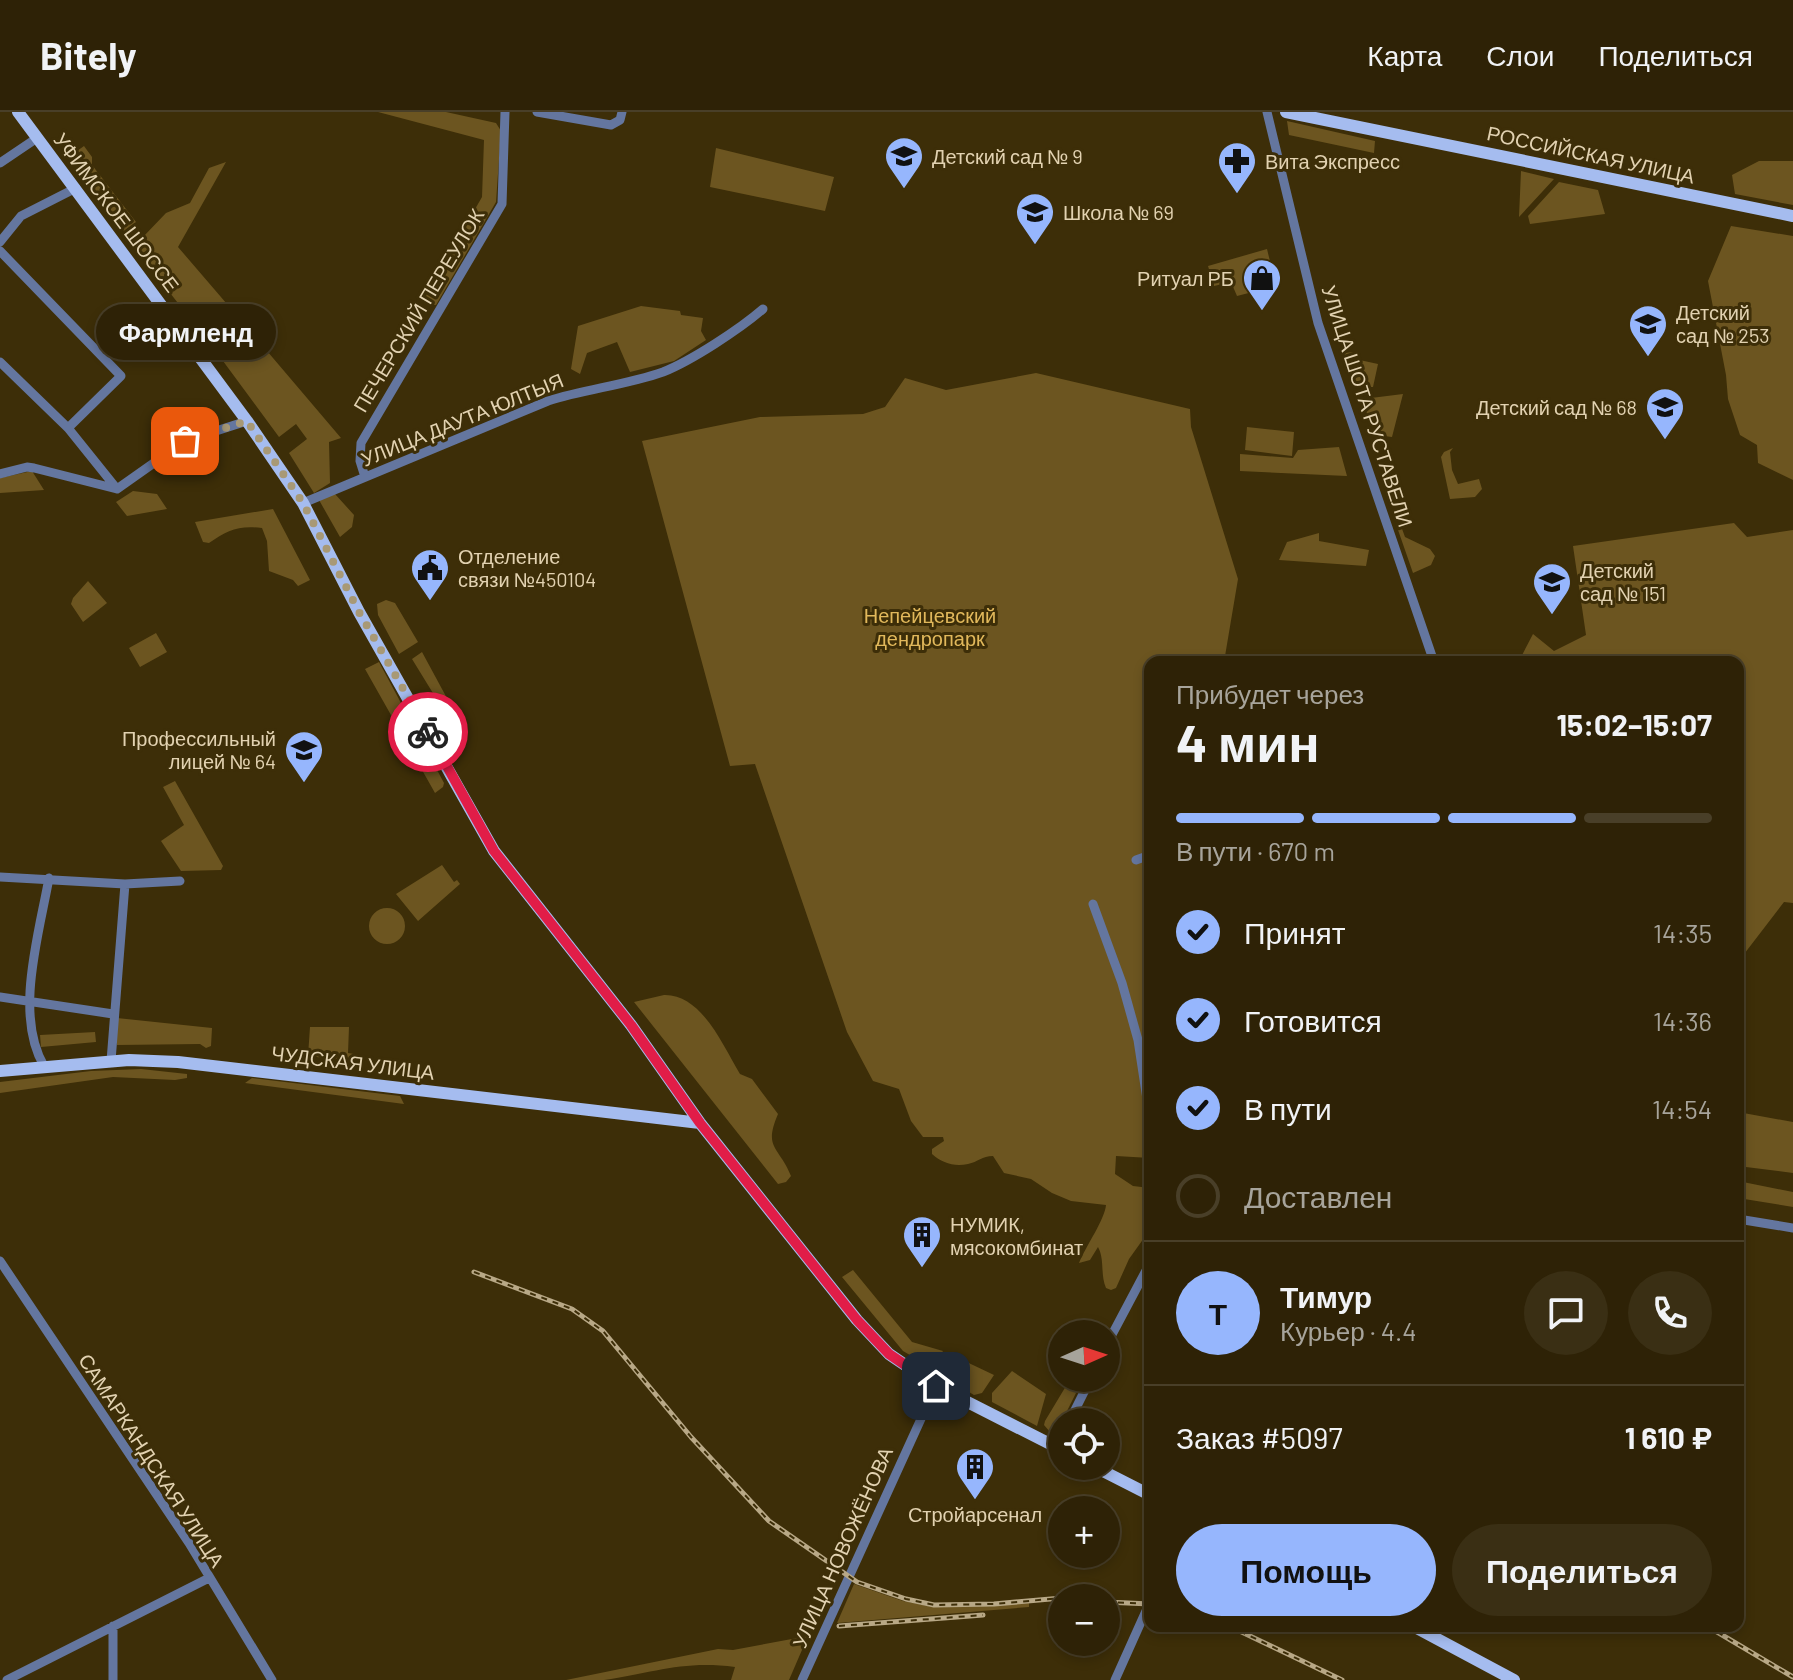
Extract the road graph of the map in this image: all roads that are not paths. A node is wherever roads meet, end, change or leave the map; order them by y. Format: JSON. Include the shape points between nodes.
{"nodes":[{"id":1,"x":18,"y":112,"type":"edge"},
{"id":2,"x":505,"y":112,"type":"edge"},
{"id":3,"x":537,"y":112,"type":"edge"},
{"id":4,"x":1267,"y":112,"type":"edge"},
{"id":5,"x":1286,"y":112,"type":"edge"},
{"id":6,"x":621,"y":116,"type":"edge"},
{"id":7,"x":37,"y":138,"type":"junction"},
{"id":8,"x":0,"y":163,"type":"edge"},
{"id":9,"x":76,"y":188,"type":"junction"},
{"id":10,"x":1793,"y":216,"type":"edge"},
{"id":11,"x":0,"y":242,"type":"edge"},
{"id":12,"x":0,"y":251,"type":"edge"},
{"id":13,"x":763,"y":309,"type":"dead end"},
{"id":14,"x":0,"y":362,"type":"edge"},
{"id":15,"x":247,"y":421,"type":"junction"},
{"id":16,"x":68,"y":428,"type":"junction"},
{"id":17,"x":0,"y":474,"type":"edge"},
{"id":18,"x":365,"y":477,"type":"junction"},
{"id":19,"x":117,"y":489,"type":"junction"},
{"id":20,"x":303,"y":503,"type":"junction"},
{"id":21,"x":1432,"y":656,"type":"edge"},
{"id":22,"x":1144,"y":857,"type":"edge"},
{"id":23,"x":1136,"y":860,"type":"dead end"},
{"id":24,"x":0,"y":877,"type":"edge"},
{"id":25,"x":49,"y":878,"type":"junction"},
{"id":26,"x":180,"y":881,"type":"dead end"},
{"id":27,"x":125,"y":884,"type":"junction"},
{"id":28,"x":1093,"y":904,"type":"dead end"},
{"id":29,"x":0,"y":997,"type":"edge"},
{"id":30,"x":28,"y":1002,"type":"junction"},
{"id":31,"x":113,"y":1014,"type":"junction"},
{"id":32,"x":111,"y":1061,"type":"junction"},
{"id":33,"x":44,"y":1066,"type":"junction"},
{"id":34,"x":0,"y":1071,"type":"edge"},
{"id":35,"x":1144,"y":1080,"type":"edge"},
{"id":36,"x":700,"y":1123,"type":"junction"},
{"id":37,"x":1744,"y":1220,"type":"edge"},
{"id":38,"x":1793,"y":1228,"type":"edge"},
{"id":39,"x":0,"y":1261,"type":"edge"},
{"id":40,"x":1144,"y":1274,"type":"edge"},
{"id":41,"x":1120,"y":1320,"type":"edge"},
{"id":42,"x":936,"y":1386,"type":"junction"},
{"id":43,"x":1048,"y":1439,"type":"edge"},
{"id":44,"x":1120,"y":1480,"type":"edge"},
{"id":45,"x":1144,"y":1492,"type":"edge"},
{"id":46,"x":209,"y":1578,"type":"junction"},
{"id":47,"x":1144,"y":1615,"type":"edge"},
{"id":48,"x":113,"y":1626,"type":"junction"},
{"id":49,"x":1424,"y":1632,"type":"edge"},
{"id":50,"x":18,"y":1677,"type":"edge"},
{"id":51,"x":7,"y":1680,"type":"edge"},
{"id":52,"x":113,"y":1680,"type":"edge"},
{"id":53,"x":272,"y":1680,"type":"edge"},
{"id":54,"x":802,"y":1680,"type":"edge"},
{"id":55,"x":1115,"y":1680,"type":"edge"},
{"id":56,"x":1514,"y":1680,"type":"edge"}],
"edges":[{"from":1,"to":7,"type":"main road","name":"УФИМСКОЕ ШОССЕ"},
{"from":2,"to":18,"type":"street","name":"ПЕЧЕРСКИЙ ПЕРЕУЛОК","via":[[502,204],[361,443]]},
{"from":3,"to":6,"type":"street","via":[[611,125]]},
{"from":4,"to":21,"type":"street","name":"УЛИЦА ШОТА РУСТАВЕЛИ","via":[[1318,323]]},
{"from":5,"to":10,"type":"main road","name":"РОССИЙСКАЯ УЛИЦА"},
{"from":7,"to":8,"type":"street"},
{"from":7,"to":9,"type":"main road","name":"УФИМСКОЕ ШОССЕ"},
{"from":9,"to":11,"type":"street","via":[[21,216]]},
{"from":9,"to":15,"type":"main road","name":"УФИМСКОЕ ШОССЕ"},
{"from":12,"to":16,"type":"street","via":[[121,376]]},
{"from":13,"to":18,"type":"street","name":"УЛИЦА ДАУТА ЮЛТЫЯ","via":[[665,371],[548,401]]},
{"from":14,"to":16,"type":"street"},
{"from":15,"to":19,"type":"street","via":[[185,441]]},
{"from":15,"to":20,"type":"main road","name":"УФИМСКОЕ ШОССЕ"},
{"from":16,"to":19,"type":"street"},
{"from":17,"to":19,"type":"street","via":[[27,467]]},
{"from":18,"to":20,"type":"street","name":"УЛИЦА ДАУТА ЮЛТЫЯ"},
{"from":20,"to":36,"type":"main road","name":"УФИМСКОЕ ШОССЕ","via":[[494,851],[631,1025]]},
{"from":22,"to":23,"type":"street"},
{"from":24,"to":25,"type":"street"},
{"from":25,"to":27,"type":"street"},
{"from":25,"to":30,"type":"street"},
{"from":26,"to":27,"type":"street"},
{"from":27,"to":31,"type":"street"},
{"from":28,"to":35,"type":"street","via":[[1122,983]]},
{"from":29,"to":30,"type":"street"},
{"from":30,"to":31,"type":"street"},
{"from":30,"to":33,"type":"street","via":[[34,1050]]},
{"from":31,"to":32,"type":"street"},
{"from":32,"to":33,"type":"main road","name":"ЧУДСКАЯ УЛИЦА"},
{"from":32,"to":36,"type":"main road","name":"ЧУДСКАЯ УЛИЦА","via":[[178,1062]]},
{"from":33,"to":34,"type":"main road","name":"ЧУДСКАЯ УЛИЦА"},
{"from":36,"to":42,"type":"main road","name":"УФИМСКОЕ ШОССЕ","via":[[857,1320],[889,1354]]},
{"from":37,"to":38,"type":"street"},
{"from":39,"to":46,"type":"street","name":"САМАРКАНДСКАЯ УЛИЦА"},
{"from":40,"to":41,"type":"street"},
{"from":42,"to":43,"type":"main road","name":"УФИМСКОЕ ШОССЕ"},
{"from":42,"to":54,"type":"street","name":"УЛИЦА НОВОЖЁНОВА"},
{"from":44,"to":45,"type":"main road"},
{"from":46,"to":48,"type":"street"},
{"from":46,"to":53,"type":"street","name":"САМАРКАНДСКАЯ УЛИЦА"},
{"from":47,"to":55,"type":"street"},
{"from":48,"to":50,"type":"street"},
{"from":48,"to":52,"type":"street"},
{"from":49,"to":56,"type":"main road"},
{"from":50,"to":51,"type":"street"}]}
